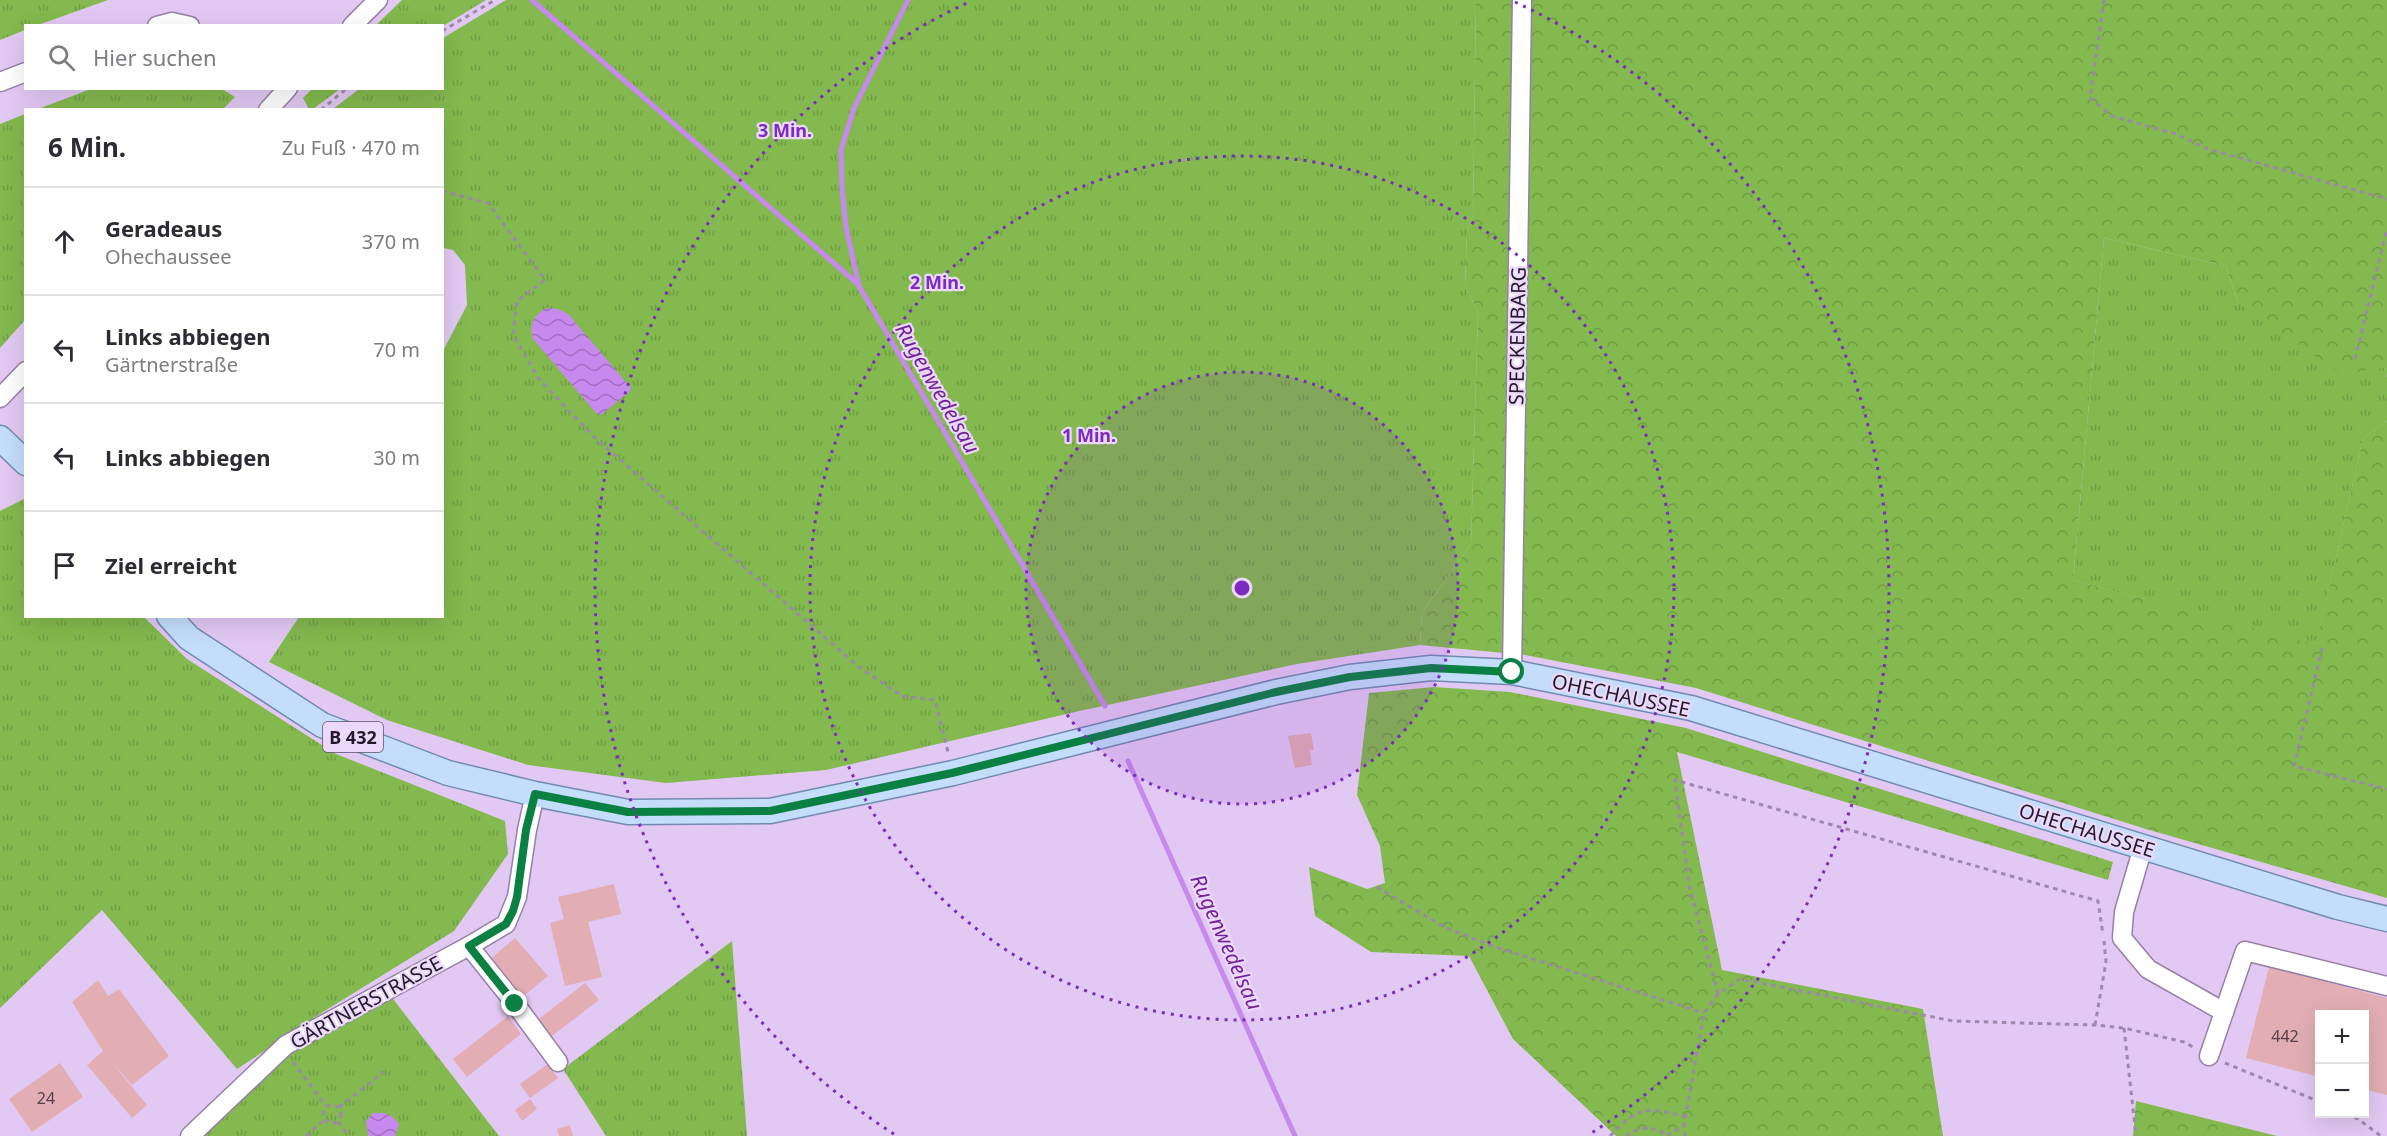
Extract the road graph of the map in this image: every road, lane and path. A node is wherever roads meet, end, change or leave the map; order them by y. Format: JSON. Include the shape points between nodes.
{"nodes":[{"id":1,"x":378,"y":0,"type":"edge"},
{"id":2,"x":495,"y":0,"type":"edge"},
{"id":3,"x":1522,"y":0,"type":"edge"},
{"id":4,"x":2104,"y":0,"type":"edge"},
{"id":5,"x":164,"y":24,"type":"edge"},
{"id":6,"x":181,"y":24,"type":"edge"},
{"id":7,"x":354,"y":24,"type":"edge"},
{"id":8,"x":444,"y":30,"type":"edge"},
{"id":9,"x":24,"y":73,"type":"edge"},
{"id":10,"x":0,"y":82,"type":"edge"},
{"id":11,"x":286,"y":90,"type":"edge"},
{"id":12,"x":345,"y":90,"type":"edge"},
{"id":13,"x":270,"y":108,"type":"edge"},
{"id":14,"x":323,"y":108,"type":"edge"},
{"id":15,"x":444,"y":192,"type":"edge"},
{"id":16,"x":2387,"y":199,"type":"edge"},
{"id":17,"x":2387,"y":229,"type":"edge"},
{"id":18,"x":2355,"y":359,"type":"dead end"},
{"id":19,"x":24,"y":373,"type":"edge"},
{"id":20,"x":0,"y":398,"type":"edge"},
{"id":21,"x":0,"y":438,"type":"edge"},
{"id":22,"x":24,"y":461,"type":"edge"},
{"id":23,"x":171,"y":618,"type":"edge"},
{"id":24,"x":2322,"y":648,"type":"dead end"},
{"id":25,"x":1512,"y":672,"type":"junction"},
{"id":26,"x":952,"y":773,"type":"junction"},
{"id":27,"x":2387,"y":789,"type":"edge"},
{"id":28,"x":535,"y":794,"type":"junction"},
{"id":29,"x":2143,"y":847,"type":"junction"},
{"id":30,"x":1377,"y":887,"type":"dead end"},
{"id":31,"x":2387,"y":919,"type":"edge"},
{"id":32,"x":469,"y":946,"type":"junction"},
{"id":33,"x":2387,"y":986,"type":"edge"},
{"id":34,"x":1718,"y":994,"type":"junction"},
{"id":35,"x":2223,"y":1012,"type":"junction"},
{"id":36,"x":1704,"y":1013,"type":"junction"},
{"id":37,"x":2095,"y":1025,"type":"junction"},
{"id":38,"x":2124,"y":1028,"type":"junction"},
{"id":39,"x":2209,"y":1056,"type":"junction"},
{"id":40,"x":291,"y":1059,"type":"dead end"},
{"id":41,"x":558,"y":1062,"type":"dead end"},
{"id":42,"x":384,"y":1072,"type":"dead end"},
{"id":43,"x":2315,"y":1100,"type":"edge"},
{"id":44,"x":326,"y":1106,"type":"junction"},
{"id":45,"x":339,"y":1107,"type":"junction"},
{"id":46,"x":1686,"y":1117,"type":"junction"},
{"id":47,"x":2356,"y":1118,"type":"edge"},
{"id":48,"x":324,"y":1120,"type":"junction"},
{"id":49,"x":338,"y":1122,"type":"junction"},
{"id":50,"x":1684,"y":1125,"type":"junction"},
{"id":51,"x":1667,"y":1135,"type":"edge"},
{"id":52,"x":190,"y":1136,"type":"edge"},
{"id":53,"x":306,"y":1136,"type":"edge"},
{"id":54,"x":349,"y":1136,"type":"edge"},
{"id":55,"x":1610,"y":1136,"type":"edge"},
{"id":56,"x":1626,"y":1136,"type":"edge"},
{"id":57,"x":1684,"y":1136,"type":"edge"},
{"id":58,"x":2136,"y":1136,"type":"edge"},
{"id":59,"x":2381,"y":1136,"type":"edge"}],
"edges":[{"from":1,"to":7,"type":"street"},
{"from":2,"to":8,"type":"path"},
{"from":3,"to":25,"type":"street","name":"SPECKENBARG"},
{"from":4,"to":16,"type":"path","via":[[2090,98],[2112,116],[2176,134],[2208,149]]},
{"from":5,"to":6,"type":"street"},
{"from":9,"to":10,"type":"street"},
{"from":11,"to":13,"type":"street"},
{"from":12,"to":14,"type":"path"},
{"from":15,"to":26,"type":"path","via":[[488,203],[544,280],[517,301],[513,334],[539,379],[594,437],[860,667],[902,696],[935,700]]},
{"from":17,"to":18,"type":"path"},
{"from":19,"to":20,"type":"street"},
{"from":21,"to":22,"type":"main road"},
{"from":23,"to":28,"type":"main road","name":"OHECHAUSSEE","number":"B 432","via":[[189,638],[322,725],[448,773]]},
{"from":24,"to":27,"type":"path","via":[[2294,766]]},
{"from":25,"to":26,"type":"main road","name":"OHECHAUSSEE","number":"B 432","via":[[1431,668],[1350,677]]},
{"from":25,"to":29,"type":"main road","name":"OHECHAUSSEE","number":"B 432","via":[[1690,708]]},
{"from":26,"to":28,"type":"main road","name":"OHECHAUSSEE","number":"B 432","via":[[770,811],[628,812]]},
{"from":28,"to":32,"type":"street","name":"GÄRTNERSTRASSE","via":[[513,911],[506,924]]},
{"from":29,"to":31,"type":"main road","name":"OHECHAUSSEE","number":"B 432"},
{"from":29,"to":35,"type":"street","via":[[2124,912],[2122,938],[2148,969]]},
{"from":30,"to":36,"type":"path","via":[[1444,927],[1495,947]]},
{"from":32,"to":41,"type":"street"},
{"from":32,"to":52,"type":"street","name":"GÄRTNERSTRASSE","via":[[286,1045]]},
{"from":33,"to":35,"type":"street","via":[[2245,951]]},
{"from":34,"to":36,"type":"path"},
{"from":34,"to":37,"type":"path","via":[[1740,979],[1953,1021]]},
{"from":34,"to":37,"type":"path","via":[[1689,885],[1675,780],[2098,901],[2106,962]]},
{"from":35,"to":39,"type":"street"},
{"from":36,"to":46,"type":"path"},
{"from":37,"to":38,"type":"path"},
{"from":38,"to":39,"type":"path","via":[[2184,1042]]},
{"from":38,"to":58,"type":"path"},
{"from":39,"to":43,"type":"path"},
{"from":40,"to":44,"type":"path"},
{"from":42,"to":45,"type":"path"},
{"from":44,"to":45,"type":"path"},
{"from":44,"to":48,"type":"path"},
{"from":45,"to":49,"type":"path"},
{"from":46,"to":50,"type":"path"},
{"from":46,"to":55,"type":"path","via":[[1651,1108],[1629,1116]]},
{"from":47,"to":59,"type":"path"},
{"from":48,"to":49,"type":"path"},
{"from":48,"to":53,"type":"path"},
{"from":49,"to":54,"type":"path"},
{"from":50,"to":51,"type":"path"},
{"from":50,"to":57,"type":"path"},
{"from":51,"to":56,"type":"path","via":[[1653,1127],[1636,1129]]}]}
